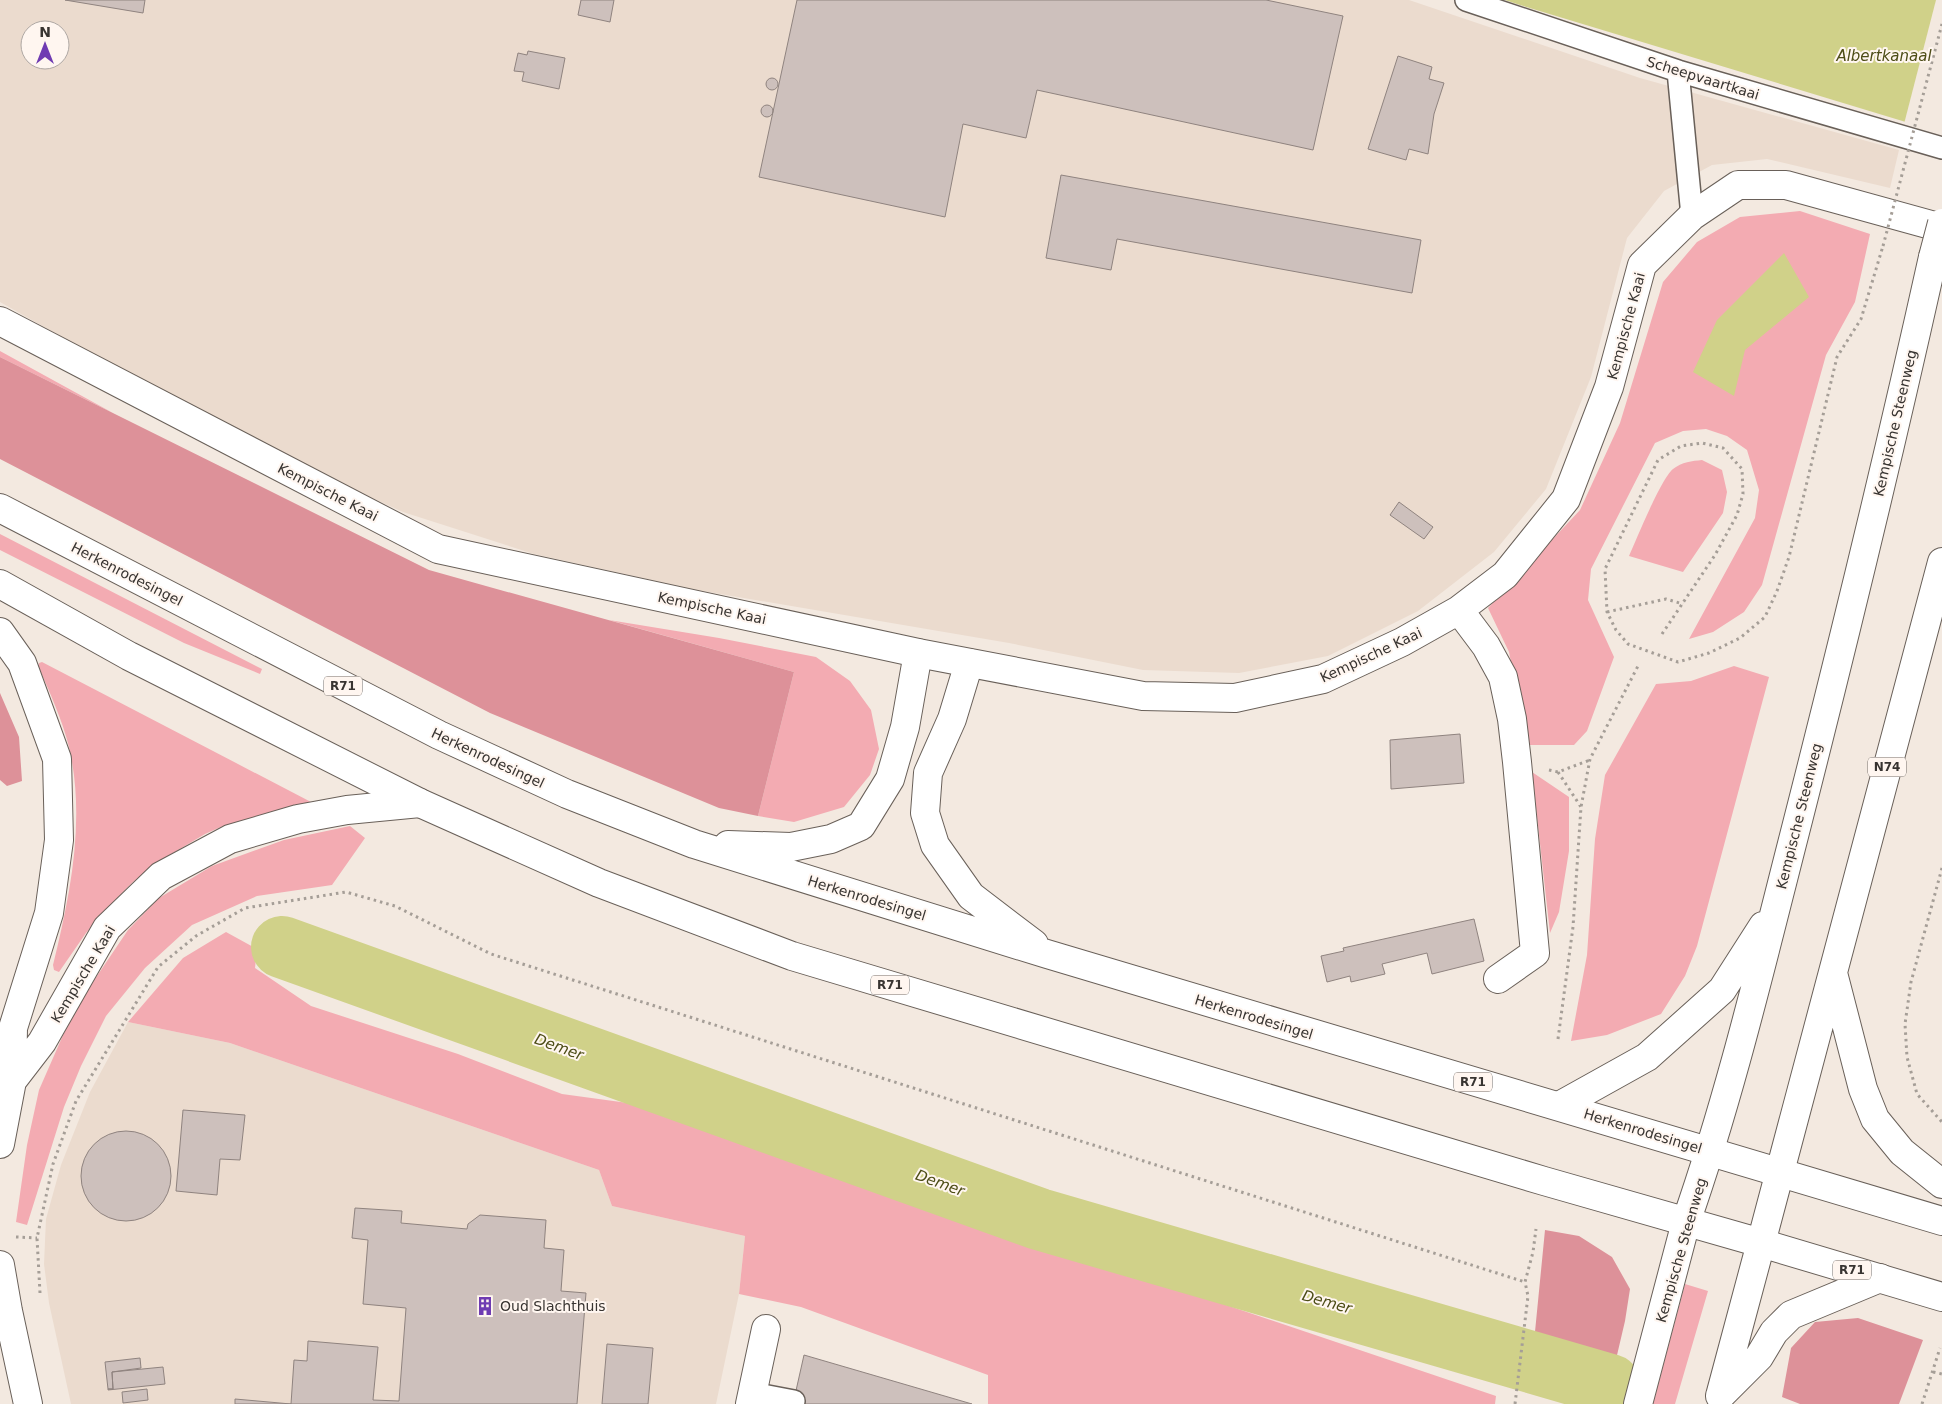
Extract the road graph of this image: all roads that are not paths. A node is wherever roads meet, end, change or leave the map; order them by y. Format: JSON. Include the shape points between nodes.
{"nodes":[{"id":1,"x":1466,"y":0,"type":"edge"},
{"id":2,"x":1678,"y":71,"type":"junction"},
{"id":3,"x":1942,"y":148,"type":"edge"},
{"id":4,"x":1692,"y":216,"type":"junction"},
{"id":5,"x":1942,"y":223,"type":"edge"},
{"id":6,"x":1942,"y":228,"type":"edge"},
{"id":7,"x":0,"y":321,"type":"edge"},
{"id":8,"x":0,"y":508,"type":"edge"},
{"id":9,"x":1942,"y":562,"type":"edge"},
{"id":10,"x":0,"y":584,"type":"edge"},
{"id":11,"x":1459,"y":610,"type":"junction"},
{"id":12,"x":0,"y":632,"type":"edge"},
{"id":13,"x":918,"y":653,"type":"junction"},
{"id":14,"x":969,"y":663,"type":"junction"},
{"id":15,"x":420,"y":803,"type":"junction"},
{"id":16,"x":694,"y":844,"type":"junction"},
{"id":17,"x":1777,"y":903,"type":"junction"},
{"id":18,"x":1047,"y":954,"type":"junction"},
{"id":19,"x":1832,"y":971,"type":"junction"},
{"id":20,"x":1498,"y":979,"type":"dead end"},
{"id":21,"x":7,"y":1090,"type":"edge"},
{"id":22,"x":1559,"y":1106,"type":"junction"},
{"id":23,"x":0,"y":1144,"type":"edge"},
{"id":24,"x":1710,"y":1152,"type":"junction"},
{"id":25,"x":1780,"y":1173,"type":"junction"},
{"id":26,"x":1942,"y":1184,"type":"edge"},
{"id":27,"x":1942,"y":1221,"type":"edge"},
{"id":28,"x":1686,"y":1222,"type":"junction"},
{"id":29,"x":1761,"y":1242,"type":"junction"},
{"id":30,"x":0,"y":1265,"type":"edge"},
{"id":31,"x":1880,"y":1278,"type":"junction"},
{"id":32,"x":1942,"y":1297,"type":"edge"},
{"id":33,"x":766,"y":1329,"type":"dead end"},
{"id":34,"x":751,"y":1399,"type":"edge"},
{"id":35,"x":1719,"y":1400,"type":"edge"},
{"id":36,"x":794,"y":1402,"type":"dead end"},
{"id":37,"x":28,"y":1404,"type":"edge"},
{"id":38,"x":1638,"y":1404,"type":"edge"}],
"edges":[{"from":1,"to":2,"type":"lane","name":"Scheepvaartkaai"},
{"from":2,"to":3,"type":"lane","name":"Scheepvaartkaai"},
{"from":2,"to":4,"type":"lane"},
{"from":4,"to":6,"type":"main road","name":"Kempische Kaai","via":[[1738,185],[1786,185]]},
{"from":4,"to":11,"type":"main road","name":"Kempische Kaai","via":[[1642,265],[1609,387],[1566,498],[1505,575]]},
{"from":5,"to":17,"type":"main road","name":"Kempische Steenweg","bridge":true,"via":[[1856,592]]},
{"from":7,"to":13,"type":"main road","name":"Kempische Kaai","via":[[438,549]]},
{"from":8,"to":16,"type":"main road","name":"Herkenrodesingel","number":"R71","via":[[439,736],[567,794]]},
{"from":9,"to":19,"type":"main road","number":"N74"},
{"from":10,"to":15,"type":"main road","number":"R71","via":[[129,656]]},
{"from":11,"to":14,"type":"main road","name":"Kempische Kaai","via":[[1402,642],[1323,679],[1235,698],[1143,696]]},
{"from":11,"to":20,"type":"main road","via":[[1486,646],[1503,677],[1517,762],[1535,953]]},
{"from":12,"to":21,"type":"main road","name":"Kempische Kaai","via":[[22,663],[57,759],[59,840],[49,913],[13,1028]]},
{"from":13,"to":14,"type":"main road","name":"Kempische Kaai"},
{"from":13,"to":16,"type":"main road","via":[[905,727],[890,779],[860,826],[831,838],[791,847]]},
{"from":14,"to":18,"type":"main road","via":[[952,719],[928,773],[925,813],[935,845],[971,896]]},
{"from":15,"to":21,"type":"main road","name":"Kempische Kaai","via":[[347,810],[298,819],[230,838],[161,876],[107,928],[42,1042]]},
{"from":15,"to":28,"type":"main road","number":"R71","via":[[599,883],[792,956]]},
{"from":16,"to":18,"type":"main road","name":"Herkenrodesingel","number":"R71"},
{"from":17,"to":22,"type":"main road","via":[[1722,990],[1647,1057]]},
{"from":17,"to":24,"type":"main road","name":"Kempische Steenweg"},
{"from":18,"to":22,"type":"main road","name":"Herkenrodesingel","number":"R71"},
{"from":19,"to":25,"type":"main road","number":"N74"},
{"from":19,"to":26,"type":"main road","via":[[1863,1089],[1875,1118],[1902,1152]]},
{"from":21,"to":23,"type":"main road","name":"Kempische Kaai"},
{"from":22,"to":24,"type":"main road","name":"Herkenrodesingel","number":"R71"},
{"from":24,"to":25,"type":"main road","name":"Herkenrodesingel","number":"R71"},
{"from":24,"to":28,"type":"main road","name":"Kempische Steenweg"},
{"from":25,"to":27,"type":"main road","number":"R71"},
{"from":25,"to":29,"type":"main road","number":"N74"},
{"from":28,"to":29,"type":"main road","number":"R71"},
{"from":28,"to":38,"type":"main road","name":"Kempische Steenweg"},
{"from":29,"to":31,"type":"main road","number":"R71"},
{"from":29,"to":35,"type":"main road","number":"N74"},
{"from":30,"to":37,"type":"main road"},
{"from":31,"to":32,"type":"main road","number":"R71"},
{"from":31,"to":35,"type":"main road","via":[[1792,1315],[1774,1332],[1759,1357]]},
{"from":33,"to":34,"type":"main road"},
{"from":34,"to":36,"type":"lane"}]}
